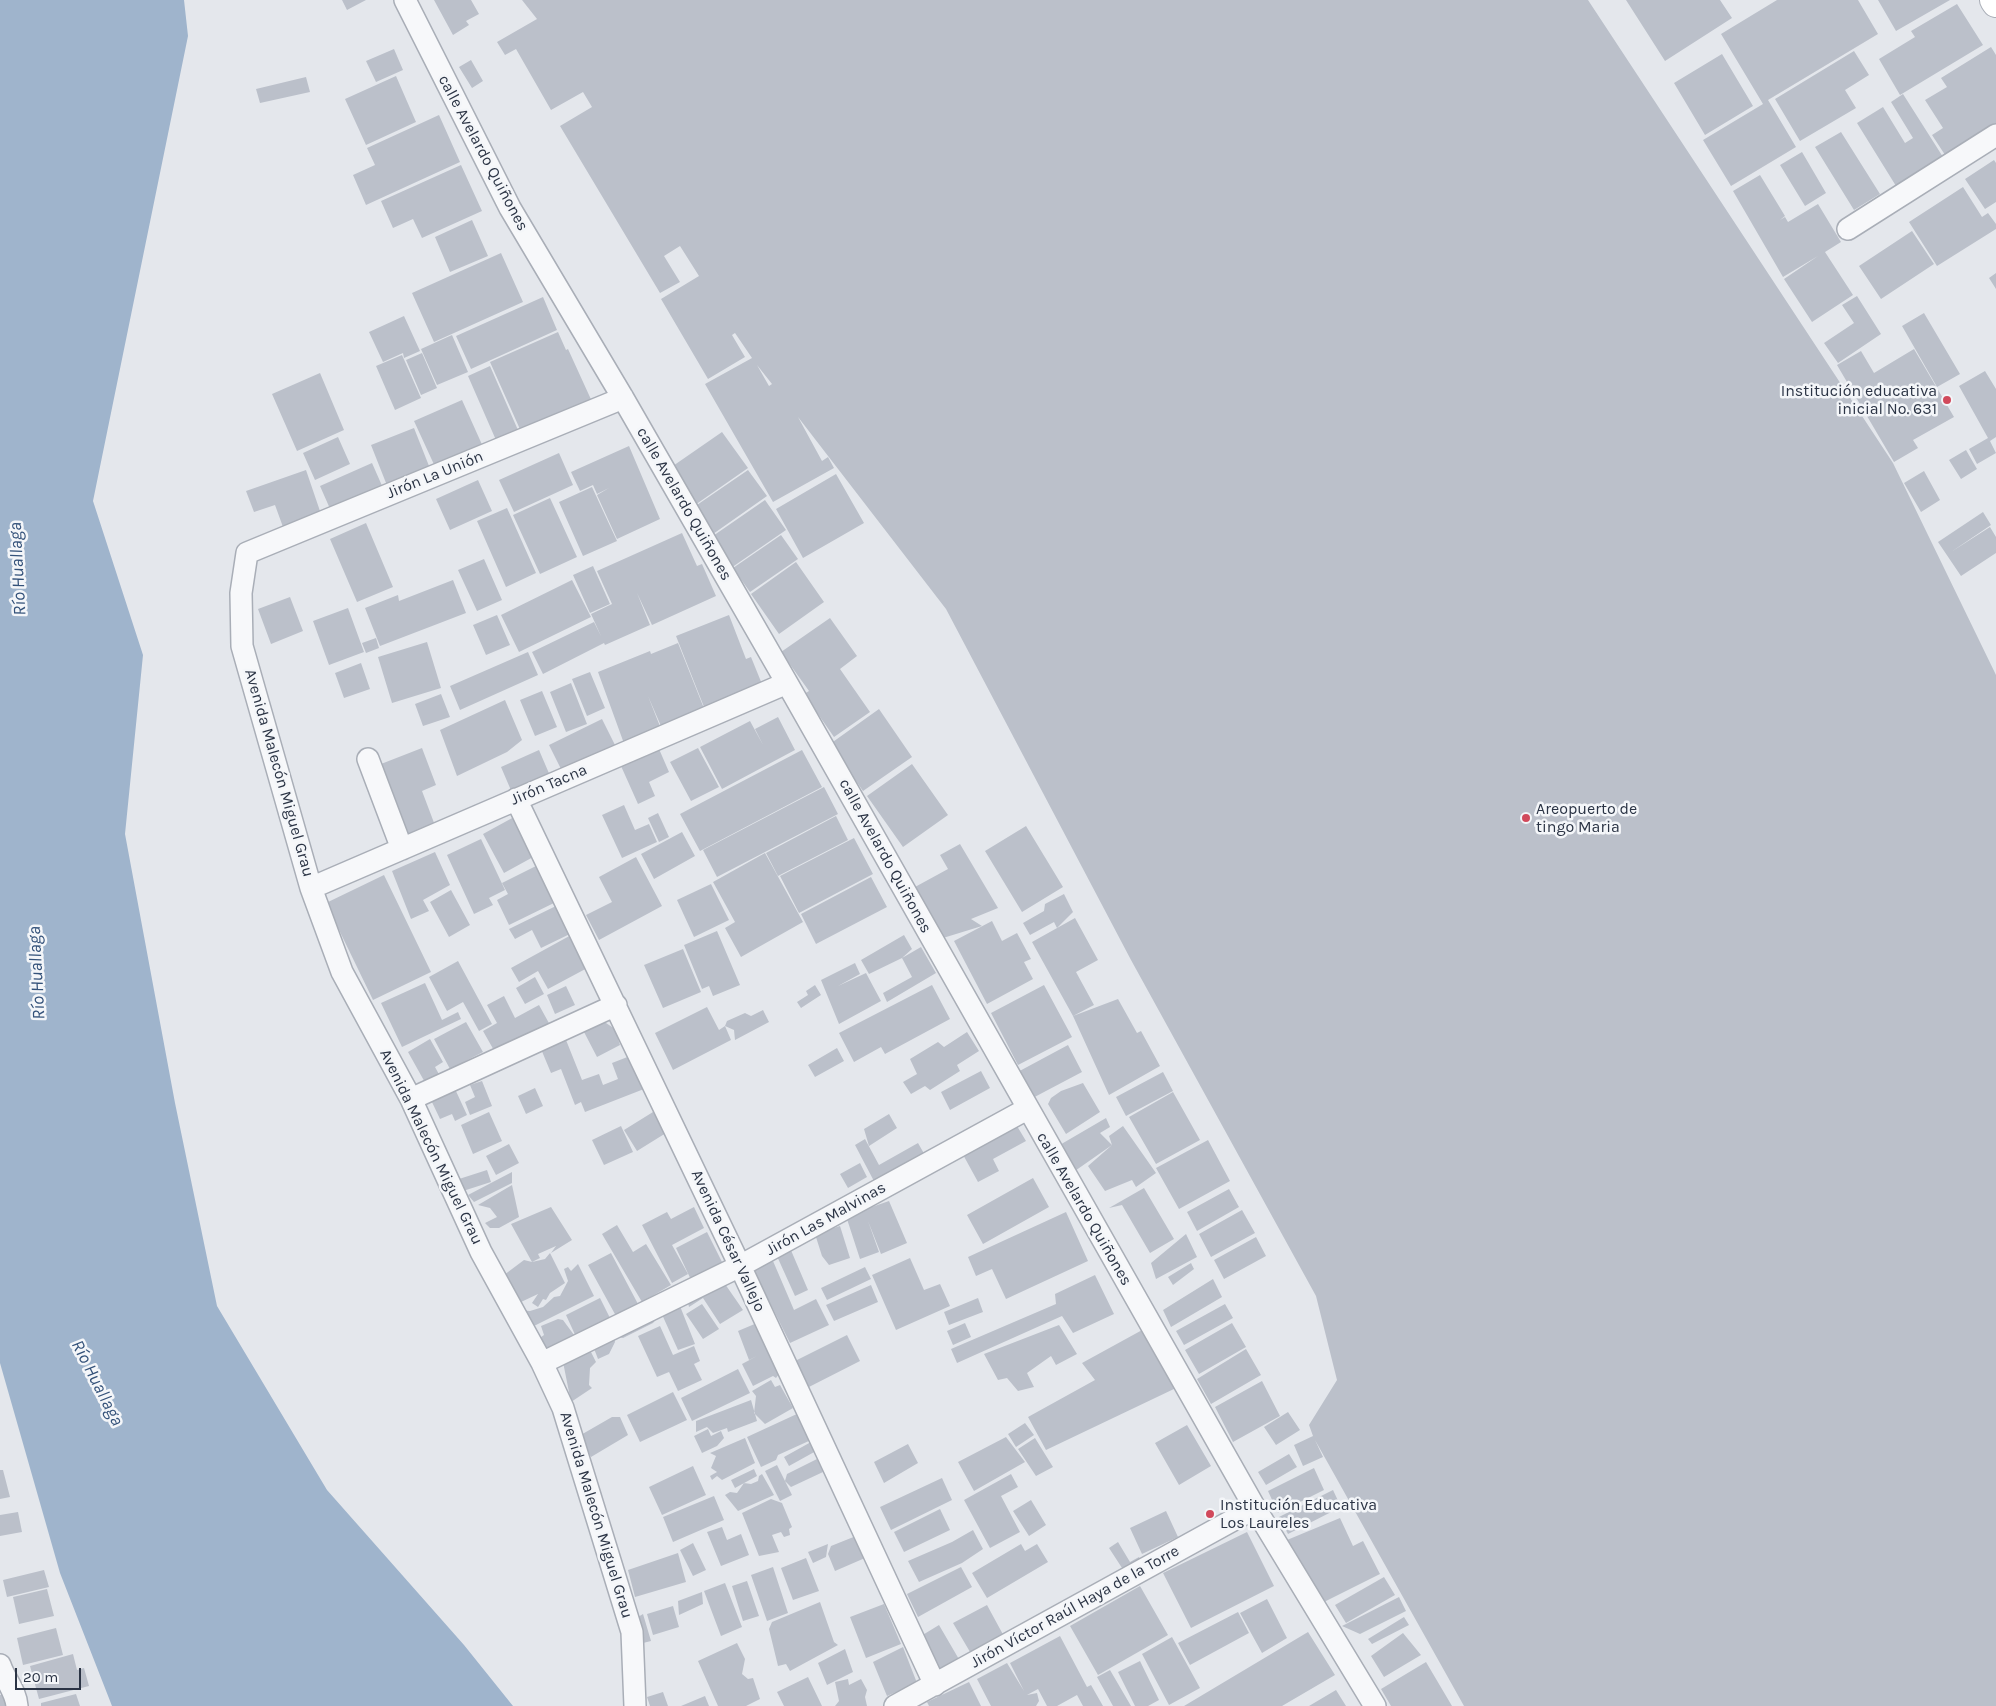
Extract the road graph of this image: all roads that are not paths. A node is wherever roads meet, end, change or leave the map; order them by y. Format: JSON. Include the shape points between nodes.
{"nodes":[{"id":1,"x":404,"y":0,"type":"edge"},
{"id":2,"x":1994,"y":0,"type":"edge"},
{"id":3,"x":1996,"y":4,"type":"edge"},
{"id":4,"x":1996,"y":135,"type":"edge"},
{"id":5,"x":1848,"y":229,"type":"dead end"},
{"id":6,"x":623,"y":398,"type":"junction"},
{"id":7,"x":246,"y":553,"type":"joint"},
{"id":8,"x":787,"y":683,"type":"junction"},
{"id":9,"x":368,"y":759,"type":"dead end"},
{"id":10,"x":516,"y":799,"type":"junction"},
{"id":11,"x":402,"y":849,"type":"junction"},
{"id":12,"x":311,"y":888,"type":"junction"},
{"id":13,"x":616,"y":1004,"type":"junction"},
{"id":14,"x":411,"y":1099,"type":"junction"},
{"id":15,"x":1027,"y":1109,"type":"junction"},
{"id":16,"x":740,"y":1266,"type":"junction"},
{"id":17,"x":542,"y":1363,"type":"junction"},
{"id":18,"x":1255,"y":1508,"type":"junction"},
{"id":19,"x":0,"y":1665,"type":"edge"},
{"id":20,"x":935,"y":1685,"type":"junction"},
{"id":21,"x":909,"y":1703,"type":"edge"},
{"id":22,"x":17,"y":1706,"type":"edge"},
{"id":23,"x":635,"y":1706,"type":"edge"},
{"id":24,"x":1375,"y":1706,"type":"edge"}],
"edges":[{"from":1,"to":6,"type":"street","name":"calle Avelardo Quiñones","via":[[510,208]]},
{"from":2,"to":3,"type":"main road"},
{"from":4,"to":5,"type":"street"},
{"from":6,"to":7,"type":"street","name":"Jirón La Unión"},
{"from":6,"to":8,"type":"street","name":"calle Avelardo Quiñones"},
{"from":7,"to":12,"type":"street","name":"Avenida Malecón Miguel Grau","via":[[241,593],[242,646]]},
{"from":8,"to":10,"type":"street","name":"Jirón Tacna"},
{"from":8,"to":15,"type":"street","name":"calle Avelardo Quiñones"},
{"from":9,"to":11,"type":"street"},
{"from":10,"to":11,"type":"street","name":"Jirón Tacna"},
{"from":10,"to":13,"type":"street","name":"Avenida César Vallejo"},
{"from":11,"to":12,"type":"street","name":"Jirón Tacna"},
{"from":12,"to":14,"type":"street","name":"Avenida Malecón Miguel Grau","via":[[342,972]]},
{"from":13,"to":14,"type":"street"},
{"from":13,"to":16,"type":"street","name":"Avenida César Vallejo"},
{"from":14,"to":17,"type":"street","name":"Avenida Malecón Miguel Grau","via":[[481,1252]]},
{"from":15,"to":16,"type":"street","name":"Jirón Las Malvinas"},
{"from":15,"to":18,"type":"street","name":"calle Avelardo Quiñones"},
{"from":16,"to":17,"type":"street","name":"Jirón Las Malvinas"},
{"from":16,"to":20,"type":"street","name":"Avenida César Vallejo"},
{"from":17,"to":23,"type":"street","name":"Avenida Malecón Miguel Grau","via":[[563,1408],[632,1632]]},
{"from":18,"to":20,"type":"street","name":"Jirón Víctor Raúl Haya de la Torre"},
{"from":18,"to":24,"type":"street","name":"calle Avelardo Quiñones"},
{"from":19,"to":22,"type":"street","via":[[4,1679],[16,1695]]},
{"from":20,"to":21,"type":"street","name":"Jirón Víctor Raúl Haya de la Torre"}]}
